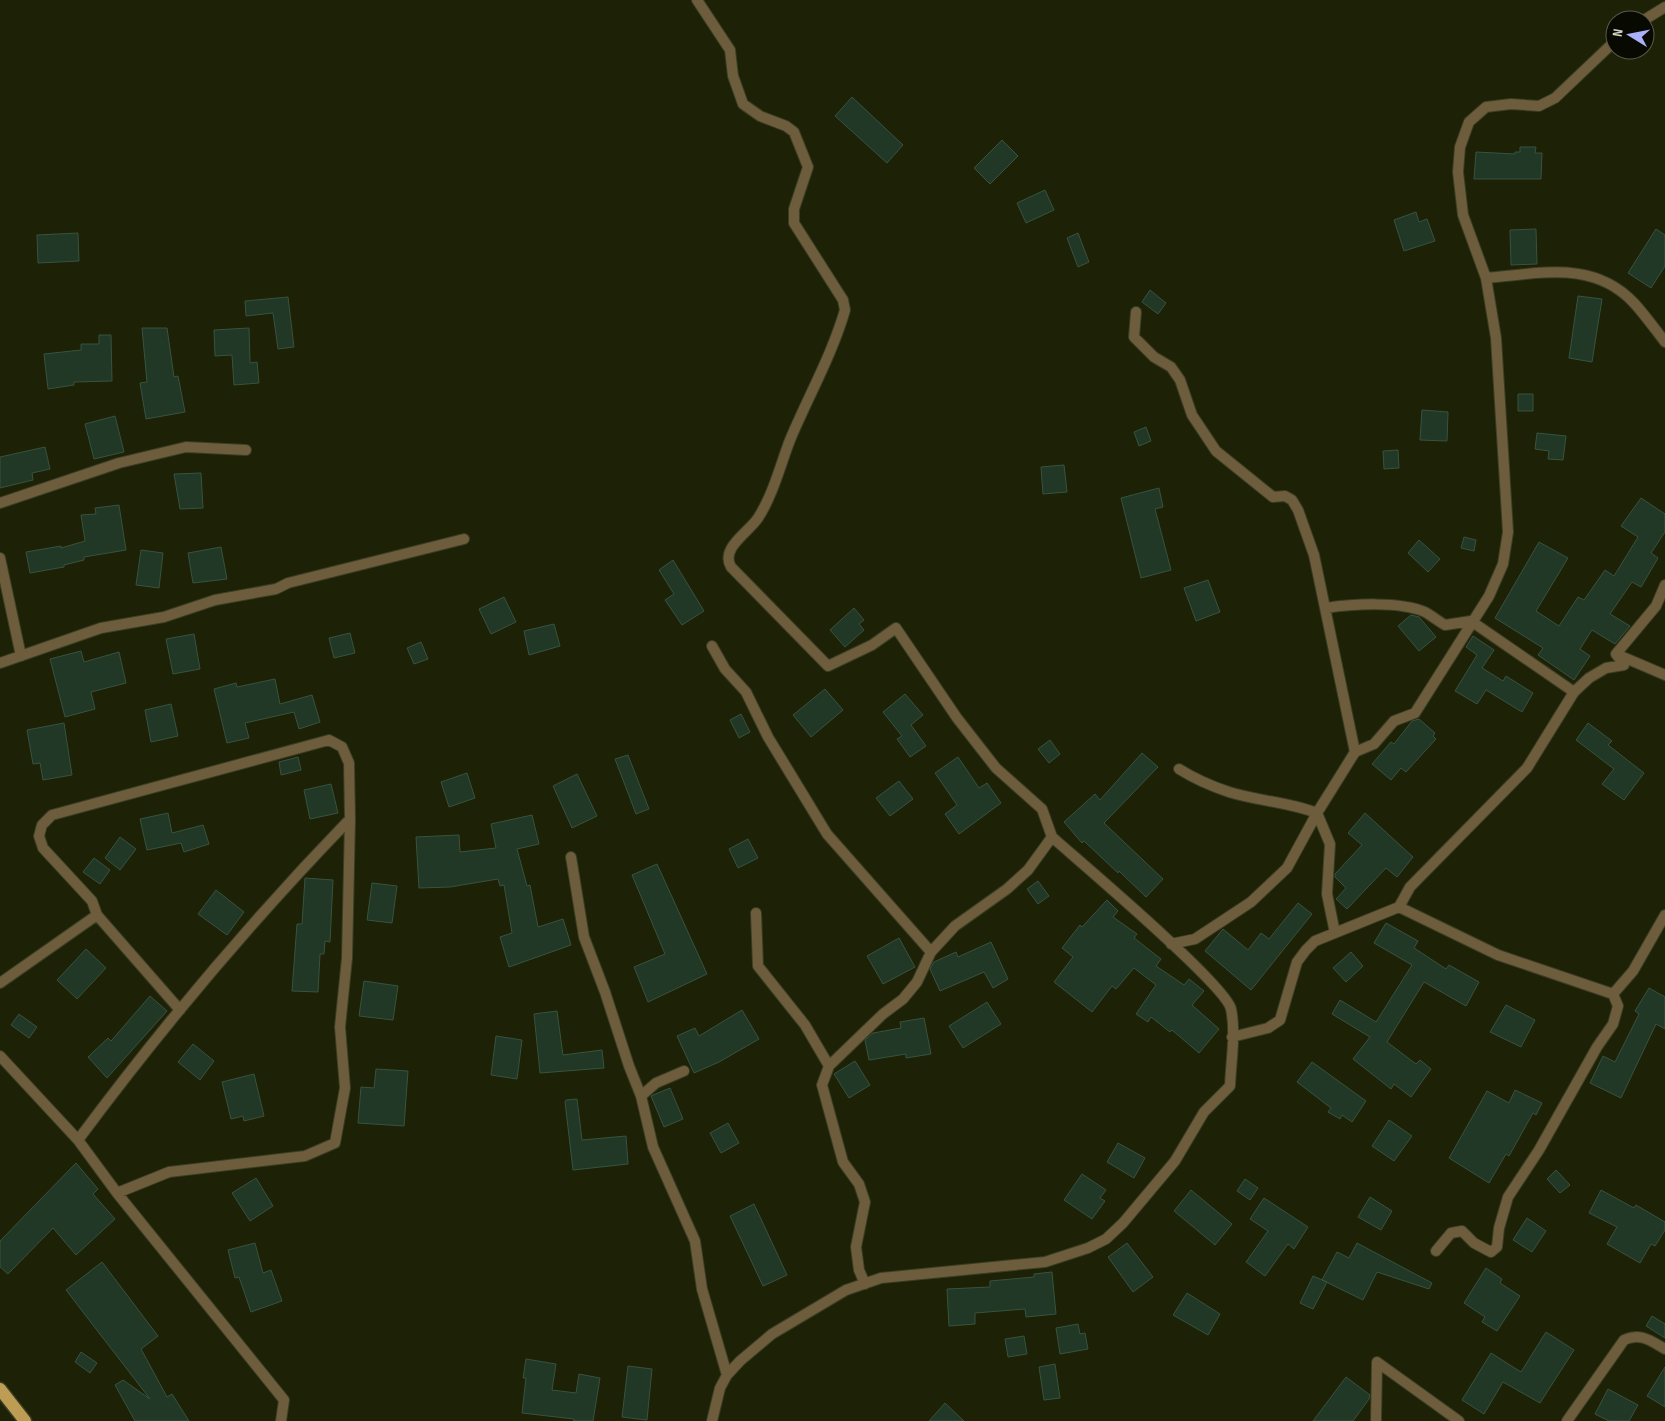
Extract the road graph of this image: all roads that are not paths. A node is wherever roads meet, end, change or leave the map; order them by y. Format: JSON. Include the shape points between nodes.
{"nodes":[{"id":1,"x":696,"y":0,"type":"edge"},
{"id":2,"x":1605,"y":50,"type":"edge"},
{"id":3,"x":1486,"y":278,"type":"junction"},
{"id":4,"x":1136,"y":312,"type":"dead end"},
{"id":5,"x":1665,"y":342,"type":"edge"},
{"id":6,"x":246,"y":450,"type":"dead end"},
{"id":7,"x":0,"y":503,"type":"edge"},
{"id":8,"x":464,"y":539,"type":"dead end"},
{"id":9,"x":0,"y":558,"type":"edge"},
{"id":10,"x":1665,"y":585,"type":"edge"},
{"id":11,"x":1326,"y":608,"type":"junction"},
{"id":12,"x":1471,"y":620,"type":"junction"},
{"id":13,"x":712,"y":646,"type":"dead end"},
{"id":14,"x":1616,"y":654,"type":"junction"},
{"id":15,"x":21,"y":656,"type":"junction"},
{"id":16,"x":0,"y":663,"type":"edge"},
{"id":17,"x":1665,"y":675,"type":"edge"},
{"id":18,"x":1574,"y":692,"type":"junction"},
{"id":19,"x":1355,"y":752,"type":"junction"},
{"id":20,"x":1180,"y":769,"type":"dead end"},
{"id":21,"x":1317,"y":813,"type":"junction"},
{"id":22,"x":350,"y":819,"type":"junction"},
{"id":23,"x":1052,"y":837,"type":"junction"},
{"id":24,"x":572,"y":856,"type":"dead end"},
{"id":25,"x":1399,"y":907,"type":"junction"},
{"id":26,"x":756,"y":913,"type":"dead end"},
{"id":27,"x":97,"y":915,"type":"junction"},
{"id":28,"x":1665,"y":915,"type":"edge"},
{"id":29,"x":1335,"y":933,"type":"junction"},
{"id":30,"x":1171,"y":944,"type":"junction"},
{"id":31,"x":931,"y":952,"type":"junction"},
{"id":32,"x":0,"y":983,"type":"edge"},
{"id":33,"x":1612,"y":994,"type":"junction"},
{"id":34,"x":180,"y":1010,"type":"junction"},
{"id":35,"x":1232,"y":1037,"type":"junction"},
{"id":36,"x":0,"y":1056,"type":"edge"},
{"id":37,"x":829,"y":1066,"type":"junction"},
{"id":38,"x":684,"y":1072,"type":"dead end"},
{"id":39,"x":641,"y":1096,"type":"junction"},
{"id":40,"x":78,"y":1140,"type":"junction"},
{"id":41,"x":117,"y":1193,"type":"junction"},
{"id":42,"x":1436,"y":1251,"type":"dead end"},
{"id":43,"x":865,"y":1284,"type":"junction"},
{"id":44,"x":1665,"y":1349,"type":"edge"},
{"id":45,"x":727,"y":1375,"type":"junction"},
{"id":46,"x":0,"y":1388,"type":"edge"},
{"id":47,"x":25,"y":1421,"type":"edge"},
{"id":48,"x":281,"y":1421,"type":"edge"},
{"id":49,"x":712,"y":1421,"type":"edge"},
{"id":50,"x":1376,"y":1421,"type":"edge"},
{"id":51,"x":1459,"y":1421,"type":"edge"},
{"id":52,"x":1567,"y":1421,"type":"edge"}],
"edges":[{"from":1,"to":23,"type":"street","via":[[730,50],[733,76],[743,104],[794,132],[808,167],[794,209],[794,223],[843,300],[845,310],[758,518],[728,552],[727,561],[828,666],[872,645],[896,628],[956,718],[996,768],[1042,809]]},
{"from":2,"to":3,"type":"street","via":[[1554,98],[1539,106],[1511,104],[1486,107],[1469,122],[1459,155],[1458,172],[1463,214]]},
{"from":3,"to":5,"type":"street","via":[[1571,271],[1604,280],[1633,302]]},
{"from":3,"to":12,"type":"street","via":[[1496,338],[1508,532],[1503,564],[1489,596]]},
{"from":4,"to":11,"type":"street","via":[[1134,337],[1154,357],[1171,367],[1180,380],[1192,415],[1216,450],[1273,497],[1285,496],[1292,500],[1314,555]]},
{"from":6,"to":7,"type":"street","via":[[186,447],[118,463]]},
{"from":8,"to":15,"type":"street","via":[[288,583],[276,589],[215,600],[164,617],[101,628]]},
{"from":9,"to":15,"type":"street"},
{"from":10,"to":14,"type":"street","via":[[1656,606]]},
{"from":11,"to":12,"type":"street","via":[[1354,604],[1395,606],[1424,612],[1445,625]]},
{"from":11,"to":19,"type":"street"},
{"from":12,"to":18,"type":"street"},
{"from":12,"to":19,"type":"street","via":[[1415,713],[1394,721],[1374,744]]},
{"from":13,"to":31,"type":"street","via":[[725,669],[746,692],[768,737],[827,834]]},
{"from":14,"to":17,"type":"street"},
{"from":14,"to":18,"type":"street","via":[[1624,665],[1606,668]]},
{"from":15,"to":16,"type":"street"},
{"from":18,"to":25,"type":"street","via":[[1527,768],[1410,887]]},
{"from":19,"to":21,"type":"street"},
{"from":20,"to":21,"type":"street","via":[[1201,782],[1231,793],[1296,805]]},
{"from":21,"to":29,"type":"street","via":[[1330,844],[1328,894]]},
{"from":21,"to":30,"type":"street","via":[[1287,868],[1251,902],[1195,939]]},
{"from":22,"to":27,"type":"street","via":[[349,762],[342,746],[329,740],[52,815],[42,825],[39,836],[43,848],[92,901]]},
{"from":22,"to":34,"type":"street","via":[[280,892]]},
{"from":22,"to":41,"type":"street","via":[[347,958],[340,1027],[345,1088],[335,1142],[305,1156],[169,1172]]},
{"from":23,"to":30,"type":"street"},
{"from":23,"to":31,"type":"street","via":[[1028,870],[955,926]]},
{"from":24,"to":39,"type":"street","via":[[584,937]]},
{"from":25,"to":29,"type":"street"},
{"from":25,"to":33,"type":"street","via":[[1498,955]]},
{"from":26,"to":37,"type":"street","via":[[758,966],[805,1025]]},
{"from":27,"to":32,"type":"street"},
{"from":27,"to":34,"type":"street"},
{"from":28,"to":33,"type":"street","via":[[1633,971]]},
{"from":29,"to":35,"type":"street","via":[[1316,941],[1297,962],[1280,1020],[1268,1028]]},
{"from":30,"to":35,"type":"street","via":[[1204,975],[1231,1007]]},
{"from":31,"to":37,"type":"street","via":[[917,982],[903,999]]},
{"from":33,"to":42,"type":"street","via":[[1618,1006],[1613,1024],[1596,1047],[1539,1150],[1508,1197],[1496,1248],[1491,1252],[1474,1243],[1462,1231],[1451,1234]]},
{"from":34,"to":40,"type":"street"},
{"from":35,"to":43,"type":"street","via":[[1230,1086],[1204,1112],[1175,1161],[1123,1223],[1106,1238],[1088,1248],[1045,1262],[881,1278]]},
{"from":36,"to":40,"type":"street"},
{"from":37,"to":43,"type":"street","via":[[822,1085],[843,1162],[860,1184],[865,1202],[856,1247],[859,1270]]},
{"from":38,"to":39,"type":"street","via":[[656,1083]]},
{"from":39,"to":45,"type":"street","via":[[653,1147],[695,1241],[702,1289]]},
{"from":40,"to":41,"type":"street"},
{"from":41,"to":48,"type":"street","via":[[284,1400]]},
{"from":43,"to":45,"type":"street","via":[[846,1290],[772,1334]]},
{"from":44,"to":52,"type":"street","via":[[1642,1336],[1624,1340]]},
{"from":45,"to":49,"type":"street","via":[[720,1388]]},
{"from":46,"to":47,"type":"main road"},
{"from":50,"to":51,"type":"street","via":[[1377,1362]]}]}
